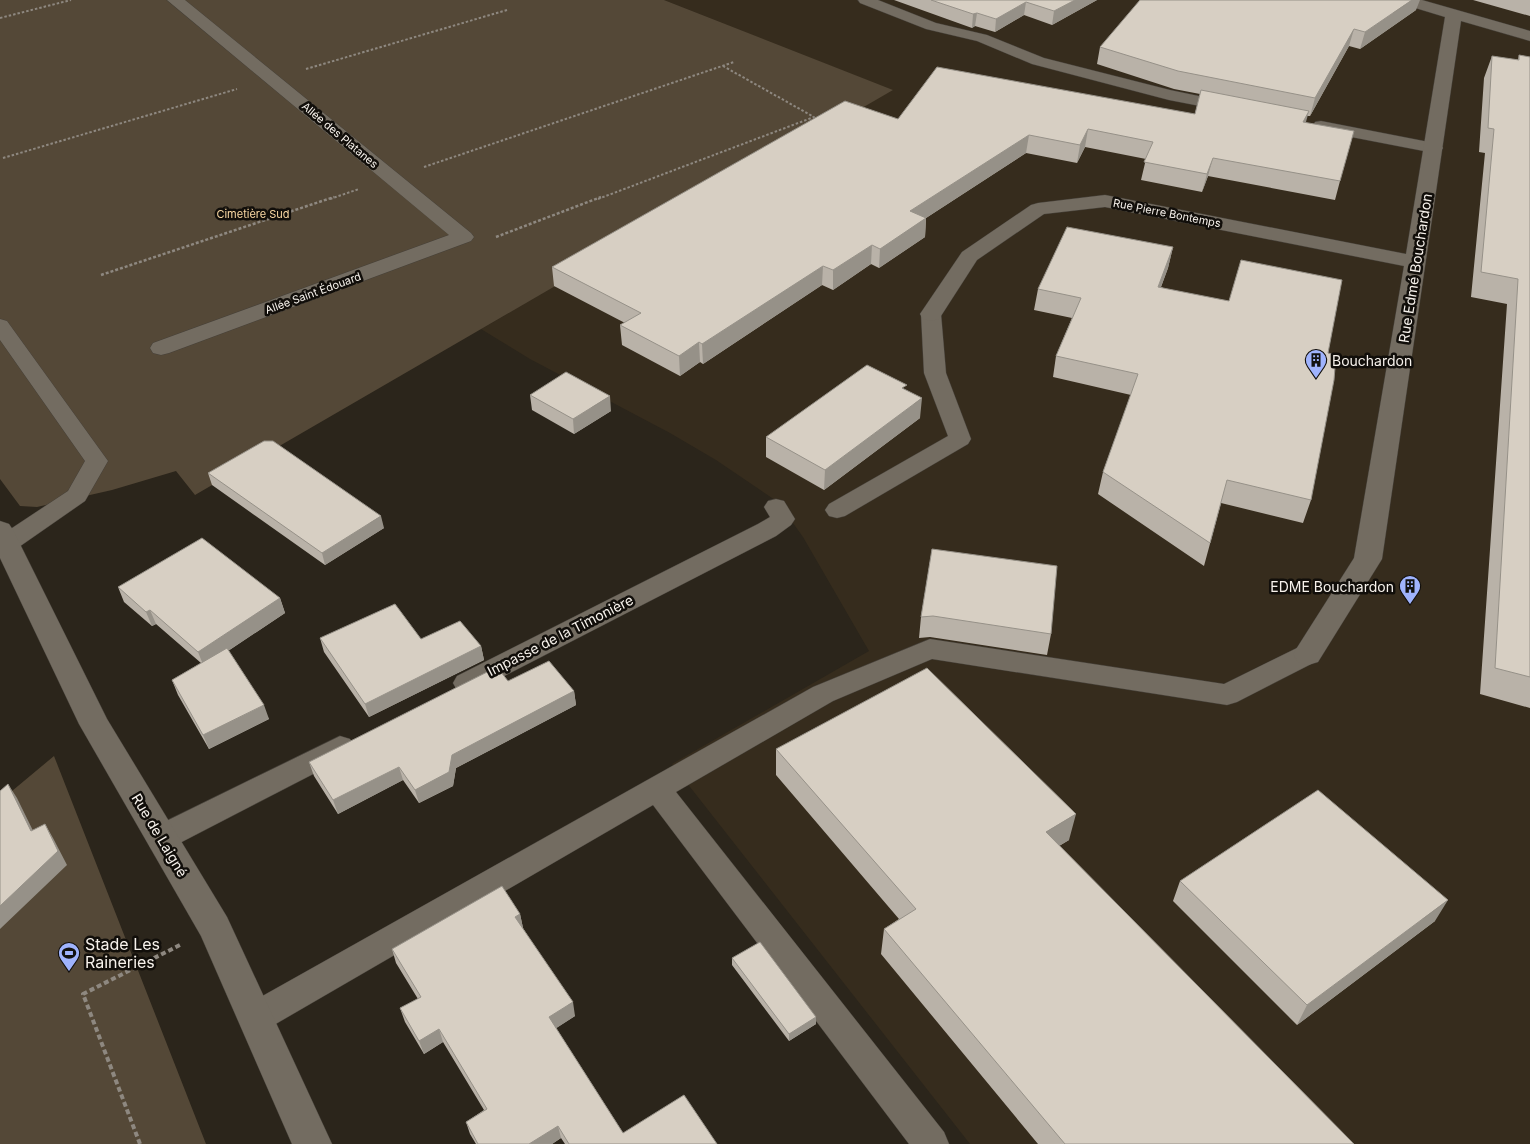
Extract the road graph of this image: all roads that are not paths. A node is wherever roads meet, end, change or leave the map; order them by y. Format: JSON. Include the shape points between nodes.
{"nodes":[{"id":1,"x":175,"y":0,"type":"edge"},
{"id":2,"x":865,"y":0,"type":"edge"},
{"id":3,"x":1405,"y":0,"type":"edge"},
{"id":4,"x":1454,"y":14,"type":"junction"},
{"id":5,"x":1530,"y":36,"type":"edge"},
{"id":6,"x":1244,"y":110,"type":"edge"},
{"id":7,"x":1309,"y":123,"type":"edge"},
{"id":8,"x":1434,"y":148,"type":"junction"},
{"id":9,"x":464,"y":237,"type":"joint"},
{"id":10,"x":1416,"y":262,"type":"junction"},
{"id":11,"x":931,"y":314,"type":"joint"},
{"id":12,"x":0,"y":325,"type":"edge"},
{"id":13,"x":161,"y":348,"type":"dead end"},
{"id":14,"x":776,"y":507,"type":"dead end"},
{"id":15,"x":837,"y":510,"type":"dead end"},
{"id":16,"x":3,"y":537,"type":"edge"},
{"id":17,"x":1308,"y":654,"type":"joint"},
{"id":18,"x":446,"y":693,"type":"edge"},
{"id":19,"x":366,"y":734,"type":"edge"},
{"id":20,"x":657,"y":789,"type":"junction"},
{"id":21,"x":162,"y":838,"type":"junction"},
{"id":22,"x":256,"y":1018,"type":"junction"},
{"id":23,"x":312,"y":1144,"type":"edge"},
{"id":24,"x":931,"y":1144,"type":"edge"}],
"edges":[{"from":1,"to":9,"type":"street","name":"Allée des Platanes"},
{"from":2,"to":6,"type":"lane","via":[[931,26],[982,38],[1038,61],[1169,95]]},
{"from":3,"to":4,"type":"street"},
{"from":4,"to":5,"type":"street"},
{"from":4,"to":8,"type":"street","name":"Rue Edmé Bouchardon"},
{"from":7,"to":8,"type":"lane"},
{"from":8,"to":10,"type":"street","name":"Rue Edmé Bouchardon"},
{"from":9,"to":13,"type":"street","name":"Allée Saint Édouard"},
{"from":10,"to":11,"type":"street","name":"Rue Pierre Bontemps","via":[[1105,201],[1038,209],[969,256]]},
{"from":10,"to":17,"type":"street","name":"Rue Edmé Bouchardon","via":[[1368,560]]},
{"from":11,"to":15,"type":"lane","via":[[935,373],[960,439]]},
{"from":12,"to":16,"type":"lane","via":[[97,461],[77,496]]},
{"from":14,"to":18,"type":"lane","name":"Impasse de la Timonière","via":[[783,518],[766,530]]},
{"from":16,"to":21,"type":"street","name":"Rue de Laigné","via":[[94,724]]},
{"from":17,"to":20,"type":"lane","via":[[1227,694],[930,649],[823,694]]},
{"from":19,"to":21,"type":"lane"},
{"from":20,"to":22,"type":"lane"},
{"from":20,"to":24,"type":"lane"},
{"from":21,"to":22,"type":"street","name":"Rue de Laigné","via":[[215,928]]},
{"from":22,"to":23,"type":"street","name":"Rue de Laigné"}]}
